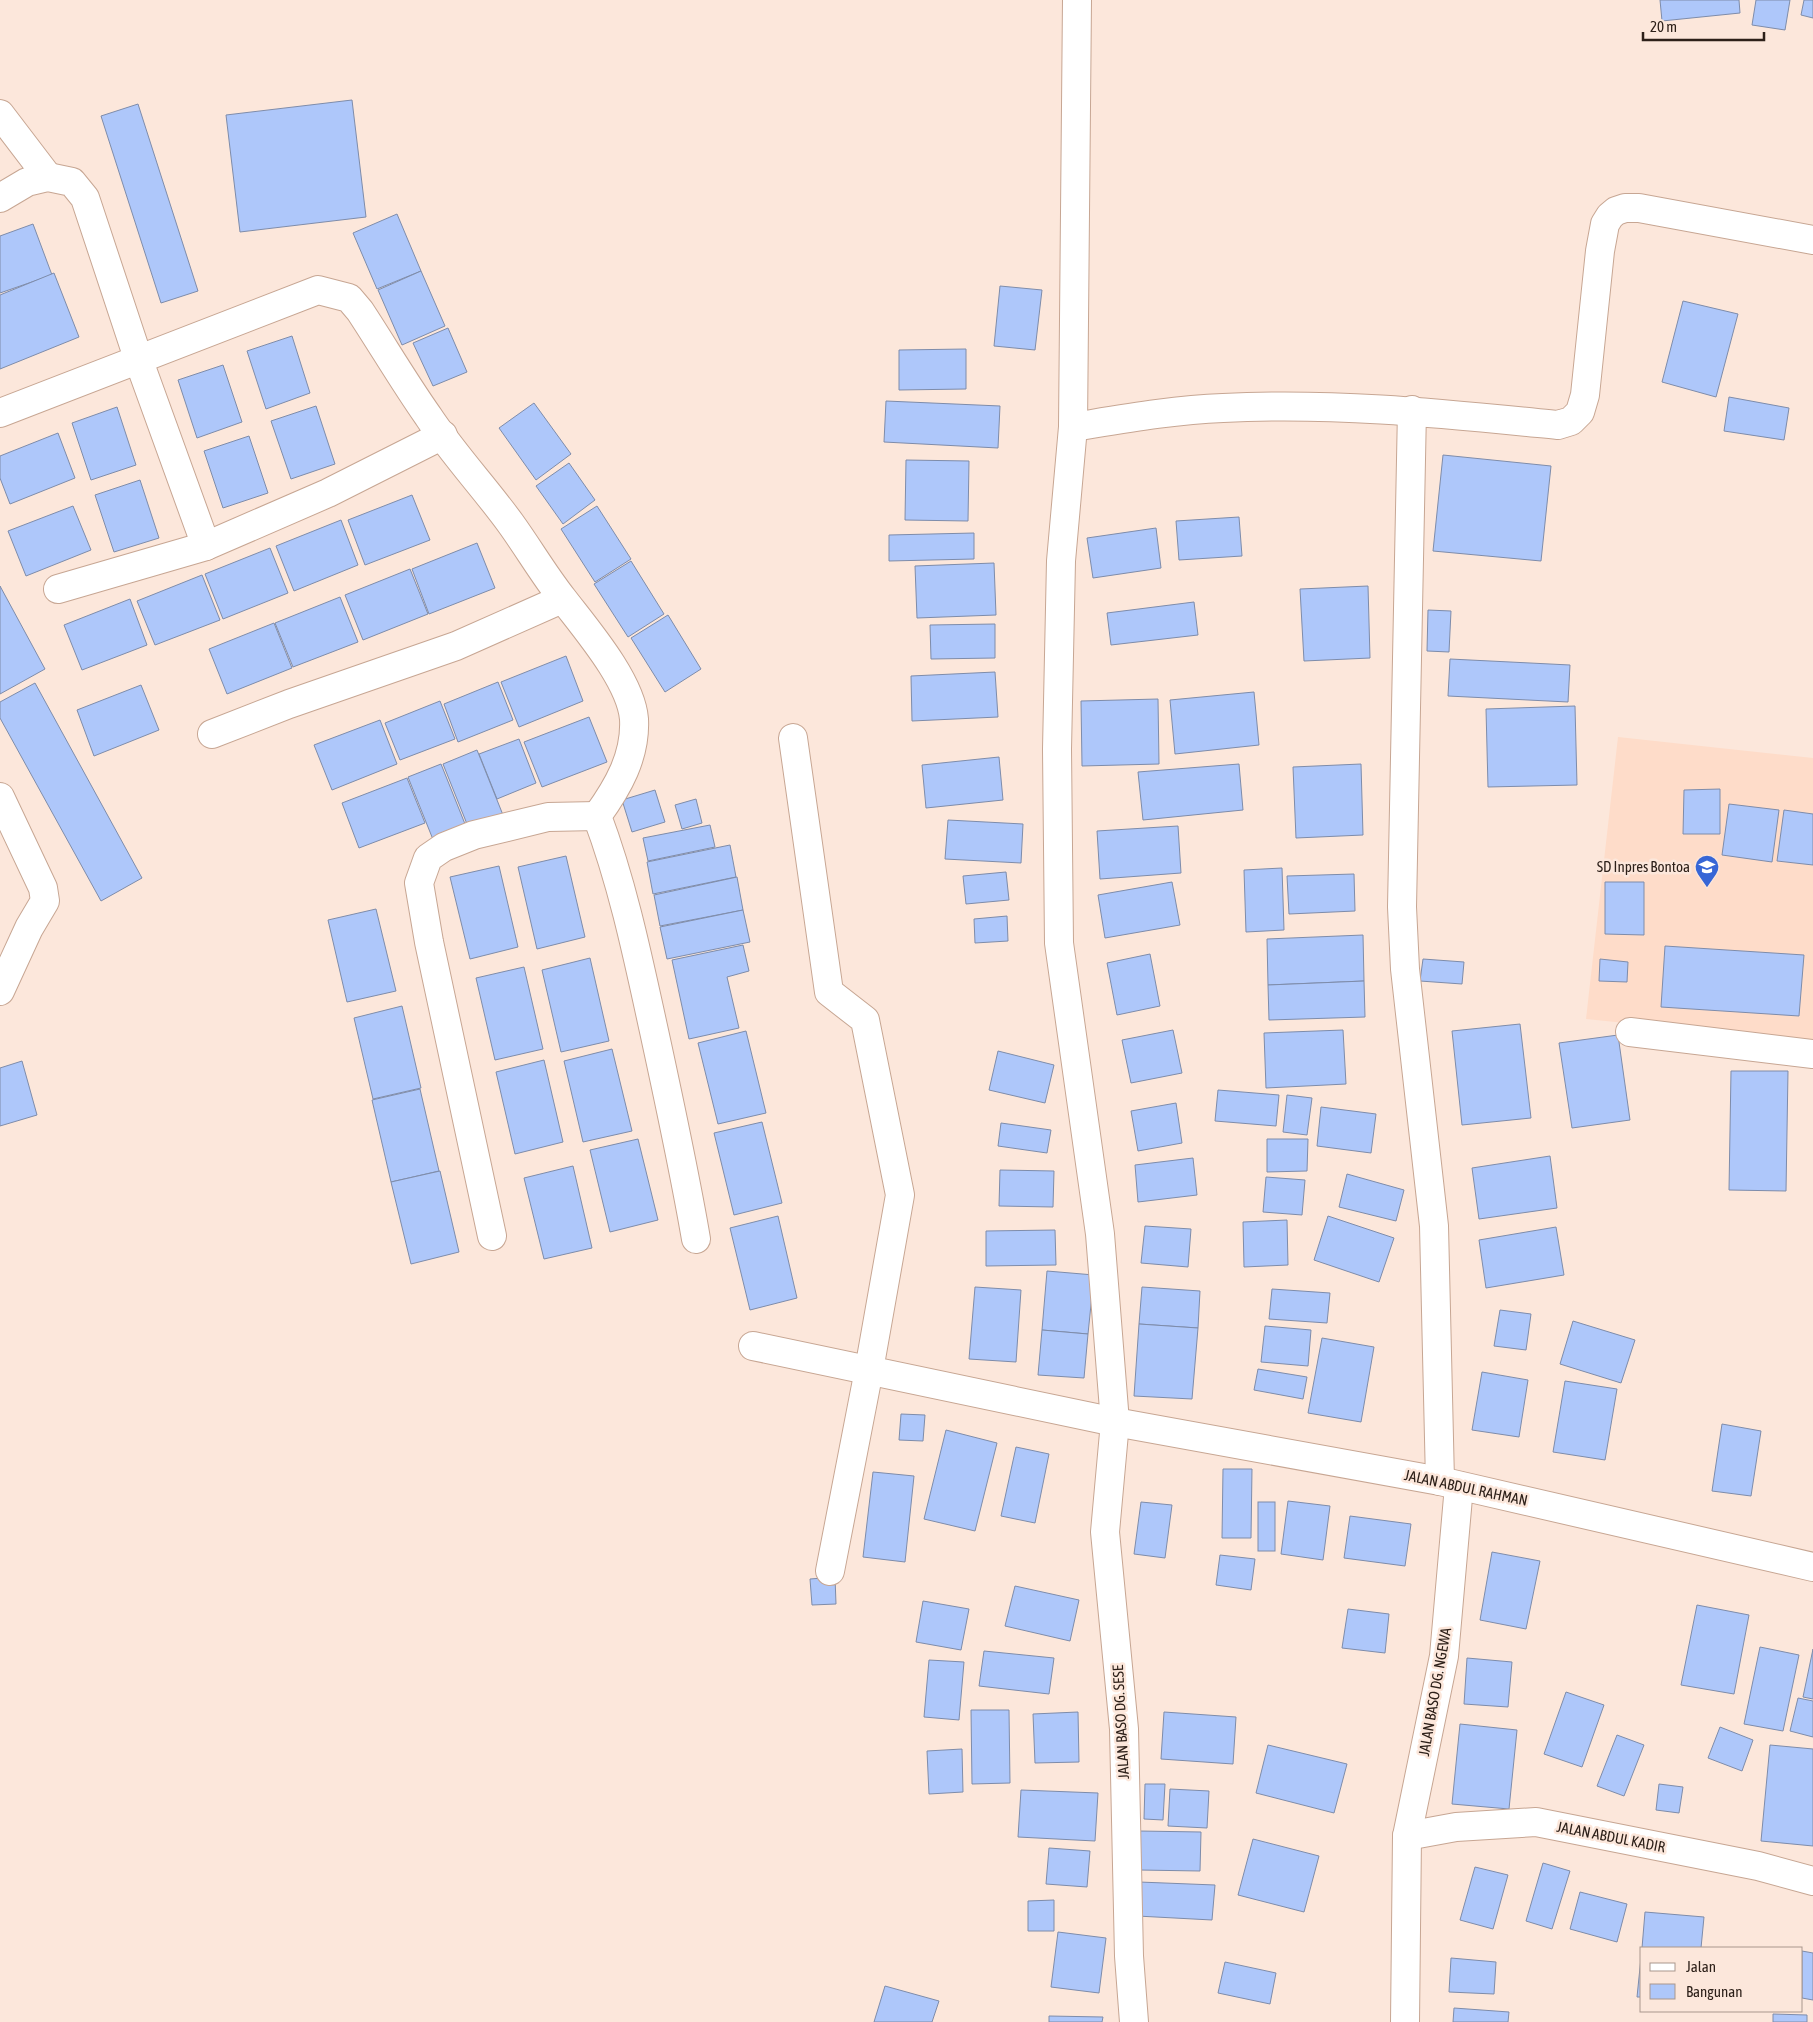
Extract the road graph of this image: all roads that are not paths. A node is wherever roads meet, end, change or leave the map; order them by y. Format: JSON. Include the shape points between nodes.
{"nodes":[{"id":1,"x":1076,"y":0,"type":"edge"},
{"id":2,"x":0,"y":114,"type":"edge"},
{"id":3,"x":48,"y":177,"type":"junction"},
{"id":4,"x":0,"y":198,"type":"edge"},
{"id":5,"x":1813,"y":240,"type":"edge"},
{"id":6,"x":139,"y":361,"type":"junction"},
{"id":7,"x":1412,"y":410,"type":"junction"},
{"id":8,"x":0,"y":413,"type":"edge"},
{"id":9,"x":1072,"y":427,"type":"junction"},
{"id":10,"x":443,"y":435,"type":"junction"},
{"id":11,"x":206,"y":546,"type":"junction"},
{"id":12,"x":58,"y":589,"type":"dead end"},
{"id":13,"x":562,"y":599,"type":"junction"},
{"id":14,"x":212,"y":734,"type":"dead end"},
{"id":15,"x":793,"y":738,"type":"dead end"},
{"id":16,"x":0,"y":797,"type":"edge"},
{"id":17,"x":596,"y":816,"type":"junction"},
{"id":18,"x":0,"y":991,"type":"edge"},
{"id":19,"x":1630,"y":1032,"type":"dead end"},
{"id":20,"x":1813,"y":1054,"type":"edge"},
{"id":21,"x":492,"y":1236,"type":"dead end"},
{"id":22,"x":696,"y":1239,"type":"dead end"},
{"id":23,"x":753,"y":1346,"type":"dead end"},
{"id":24,"x":869,"y":1370,"type":"junction"},
{"id":25,"x":1115,"y":1422,"type":"junction"},
{"id":26,"x":1450,"y":1483,"type":"junction"},
{"id":27,"x":1813,"y":1567,"type":"edge"},
{"id":28,"x":830,"y":1571,"type":"dead end"},
{"id":29,"x":1407,"y":1836,"type":"junction"},
{"id":30,"x":1813,"y":1881,"type":"edge"},
{"id":31,"x":1134,"y":2022,"type":"edge"},
{"id":32,"x":1405,"y":2022,"type":"edge"}],
"edges":[{"from":1,"to":9,"type":"street","name":"JALAN BASO DG. SESE"},
{"from":2,"to":3,"type":"street"},
{"from":3,"to":4,"type":"street","via":[[27,182]]},
{"from":3,"to":6,"type":"street","via":[[72,182],[86,198]]},
{"from":5,"to":7,"type":"street","via":[[1639,208],[1616,211],[1606,224],[1600,251],[1587,382],[1580,412],[1571,421],[1558,425]]},
{"from":6,"to":8,"type":"street"},
{"from":6,"to":10,"type":"street","via":[[318,290],[333,292],[349,298],[360,311],[428,418]]},
{"from":6,"to":11,"type":"street"},
{"from":7,"to":9,"type":"street","via":[[1223,408]]},
{"from":7,"to":26,"type":"street","name":"JALAN BASO DG. NGEWA","via":[[1402,907],[1405,969],[1434,1226]]},
{"from":9,"to":25,"type":"street","name":"JALAN BASO DG. SESE","via":[[1061,561],[1057,749],[1059,943],[1100,1234]]},
{"from":10,"to":11,"type":"street","via":[[328,493]]},
{"from":10,"to":13,"type":"street","via":[[511,524]]},
{"from":11,"to":12,"type":"street"},
{"from":13,"to":14,"type":"street","via":[[456,646]]},
{"from":13,"to":17,"type":"street","via":[[581,621],[626,690],[634,718],[627,765],[615,791]]},
{"from":15,"to":24,"type":"street","via":[[829,992],[865,1020],[900,1195]]},
{"from":16,"to":18,"type":"street","via":[[43,888],[44,901],[28,928]]},
{"from":17,"to":21,"type":"street","via":[[548,817],[474,835],[444,846],[428,858],[419,883]]},
{"from":17,"to":22,"type":"street","via":[[615,863],[637,954]]},
{"from":19,"to":20,"type":"street"},
{"from":23,"to":24,"type":"street","name":"JALAN ABDUL RAHMAN"},
{"from":24,"to":25,"type":"street","name":"JALAN ABDUL RAHMAN"},
{"from":24,"to":28,"type":"street"},
{"from":25,"to":26,"type":"street","name":"JALAN ABDUL RAHMAN"},
{"from":25,"to":31,"type":"street","name":"JALAN BASO DG. SESE","via":[[1106,1532],[1124,1729],[1129,1956]]},
{"from":26,"to":27,"type":"street","name":"JALAN ABDUL RAHMAN"},
{"from":26,"to":29,"type":"street","name":"JALAN BASO DG. NGEWA","via":[[1444,1656]]},
{"from":29,"to":30,"type":"street","name":"JALAN ABDUL KADIR","via":[[1456,1827],[1536,1822],[1758,1866]]},
{"from":29,"to":32,"type":"street","name":"JALAN BASO DG. NGEWA"}]}
